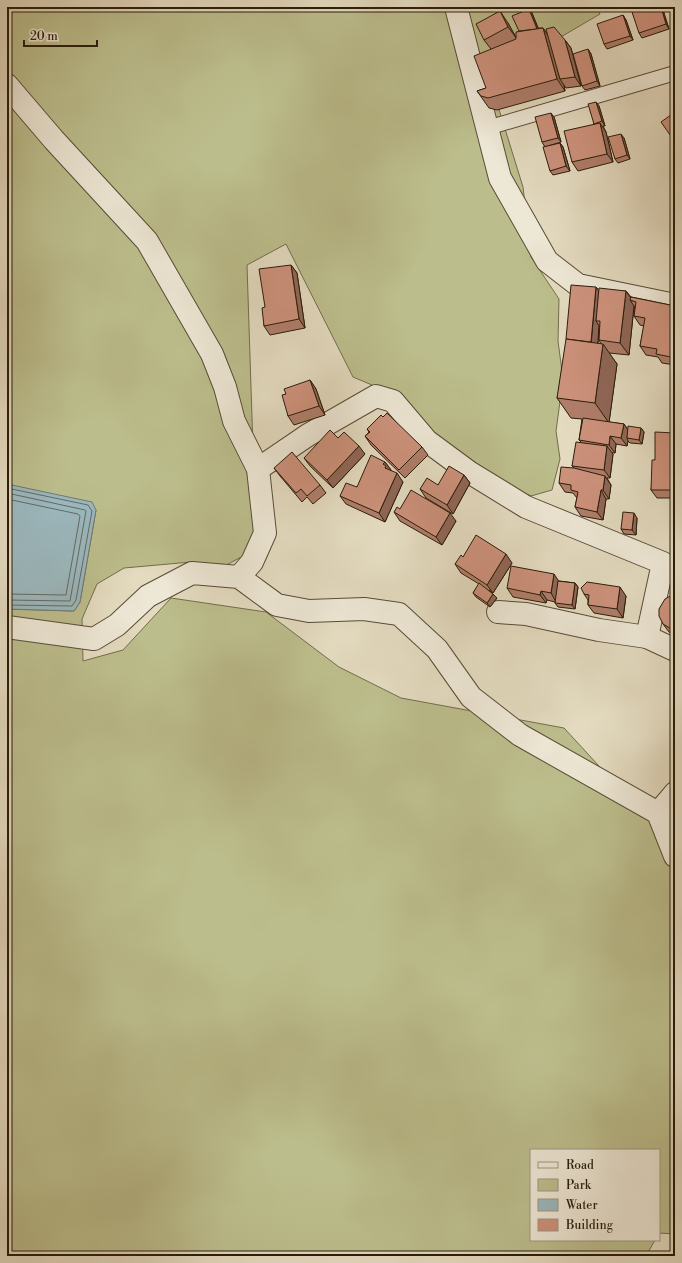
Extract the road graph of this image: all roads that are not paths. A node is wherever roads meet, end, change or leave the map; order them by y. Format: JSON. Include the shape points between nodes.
{"nodes":[{"id":1,"x":456,"y":7,"type":"edge"},
{"id":2,"x":675,"y":73,"type":"edge"},
{"id":3,"x":7,"y":85,"type":"edge"},
{"id":4,"x":487,"y":128,"type":"junction"},
{"id":5,"x":675,"y":305,"type":"edge"},
{"id":6,"x":258,"y":468,"type":"junction"},
{"id":7,"x":239,"y":577,"type":"junction"},
{"id":8,"x":498,"y":612,"type":"dead end"},
{"id":9,"x":7,"y":627,"type":"edge"},
{"id":10,"x":648,"y":637,"type":"junction"},
{"id":11,"x":675,"y":650,"type":"edge"},
{"id":12,"x":675,"y":793,"type":"edge"},
{"id":13,"x":658,"y":813,"type":"junction"},
{"id":14,"x":675,"y":856,"type":"edge"}],
"edges":[{"from":1,"to":4,"type":"street"},
{"from":2,"to":4,"type":"lane"},
{"from":3,"to":6,"type":"street","via":[[146,241],[212,354],[225,387],[234,421]]},
{"from":4,"to":5,"type":"street","via":[[500,178],[547,261],[578,285]]},
{"from":6,"to":7,"type":"street","via":[[266,532],[252,562]]},
{"from":6,"to":10,"type":"street","via":[[308,435],[376,396],[393,401],[427,441],[469,472],[526,507],[664,563]]},
{"from":7,"to":9,"type":"street","via":[[192,573],[148,596],[117,625],[94,639]]},
{"from":7,"to":13,"type":"street","via":[[277,605],[309,611],[364,609],[399,614],[437,649],[471,697],[520,735]]},
{"from":8,"to":10,"type":"street","via":[[526,614],[599,630]]},
{"from":10,"to":11,"type":"street"},
{"from":12,"to":13,"type":"street"},
{"from":13,"to":14,"type":"street"}]}
